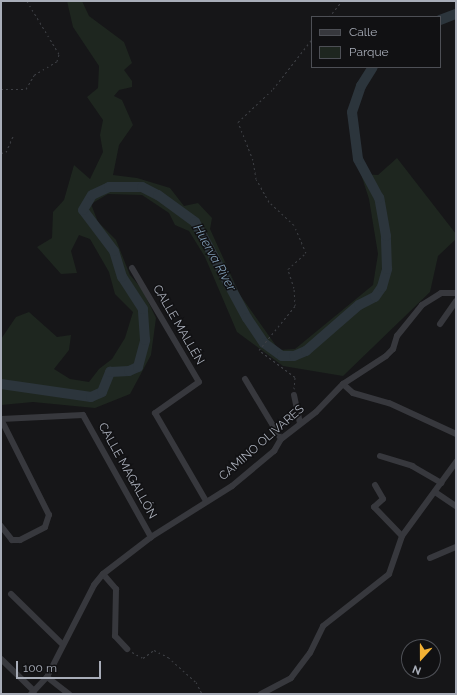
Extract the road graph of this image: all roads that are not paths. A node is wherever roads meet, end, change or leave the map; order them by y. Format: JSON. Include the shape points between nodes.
{"nodes":[{"id":1,"x":132,"y":268,"type":"dead end"},
{"id":2,"x":456,"y":293,"type":"edge"},
{"id":3,"x":456,"y":302,"type":"edge"},
{"id":4,"x":440,"y":324,"type":"dead end"},
{"id":5,"x":245,"y":379,"type":"dead end"},
{"id":6,"x":343,"y":384,"type":"junction"},
{"id":7,"x":294,"y":395,"type":"road end"},
{"id":8,"x":1,"y":419,"type":"edge"},
{"id":9,"x":300,"y":423,"type":"junction"},
{"id":10,"x":456,"y":434,"type":"edge"},
{"id":11,"x":281,"y":439,"type":"junction"},
{"id":12,"x":380,"y":456,"type":"dead end"},
{"id":13,"x":456,"y":462,"type":"edge"},
{"id":14,"x":442,"y":483,"type":"junction"},
{"id":15,"x":375,"y":485,"type":"dead end"},
{"id":16,"x":435,"y":492,"type":"junction"},
{"id":17,"x":206,"y":501,"type":"junction"},
{"id":18,"x":456,"y":506,"type":"edge"},
{"id":19,"x":1,"y":526,"type":"edge"},
{"id":20,"x":402,"y":536,"type":"junction"},
{"id":21,"x":151,"y":537,"type":"junction"},
{"id":22,"x":456,"y":547,"type":"edge"},
{"id":23,"x":430,"y":558,"type":"dead end"},
{"id":24,"x":104,"y":574,"type":"junction"},
{"id":25,"x":11,"y":594,"type":"dead end"},
{"id":26,"x":62,"y":644,"type":"junction"},
{"id":27,"x":127,"y":649,"type":"road end"},
{"id":28,"x":1,"y":659,"type":"edge"},
{"id":29,"x":46,"y":677,"type":"junction"},
{"id":30,"x":32,"y":693,"type":"edge"},
{"id":31,"x":69,"y":694,"type":"edge"},
{"id":32,"x":261,"y":694,"type":"edge"}],
"edges":[{"from":1,"to":17,"type":"street","name":"CALLE MALLÉN","via":[[199,382],[155,413]]},
{"from":2,"to":6,"type":"street","name":"CAMINO OLIVARES","via":[[441,293],[422,305],[397,336],[393,349]]},
{"from":3,"to":4,"type":"street"},
{"from":5,"to":11,"type":"street"},
{"from":6,"to":9,"type":"street","name":"CAMINO OLIVARES"},
{"from":6,"to":10,"type":"street","via":[[353,393],[389,403]]},
{"from":7,"to":9,"type":"street"},
{"from":8,"to":19,"type":"street","via":[[49,515],[45,527],[20,540],[12,540]]},
{"from":8,"to":21,"type":"street","name":"CALLE MAGALLÓN","via":[[83,415]]},
{"from":9,"to":11,"type":"street","name":"CAMINO OLIVARES"},
{"from":11,"to":17,"type":"street","name":"CAMINO OLIVARES","via":[[274,451],[248,469],[232,486]]},
{"from":12,"to":14,"type":"street","via":[[412,466]]},
{"from":13,"to":14,"type":"street"},
{"from":14,"to":16,"type":"street"},
{"from":15,"to":20,"type":"street","via":[[383,499],[374,507]]},
{"from":16,"to":18,"type":"street"},
{"from":16,"to":20,"type":"street"},
{"from":17,"to":21,"type":"street","name":"CAMINO OLIVARES"},
{"from":20,"to":32,"type":"street","via":[[389,574],[323,626],[310,653],[292,678]]},
{"from":21,"to":24,"type":"street","name":"CAMINO OLIVARES"},
{"from":22,"to":23,"type":"street"},
{"from":24,"to":26,"type":"street","name":"CAMINO OLIVARES","via":[[94,585]]},
{"from":24,"to":27,"type":"street","via":[[116,589],[115,636]]},
{"from":25,"to":26,"type":"street"},
{"from":26,"to":29,"type":"street","name":"CAMINO OLIVARES"},
{"from":28,"to":30,"type":"street"},
{"from":29,"to":30,"type":"street","name":"CAMINO OLIVARES"},
{"from":29,"to":31,"type":"street"}]}
